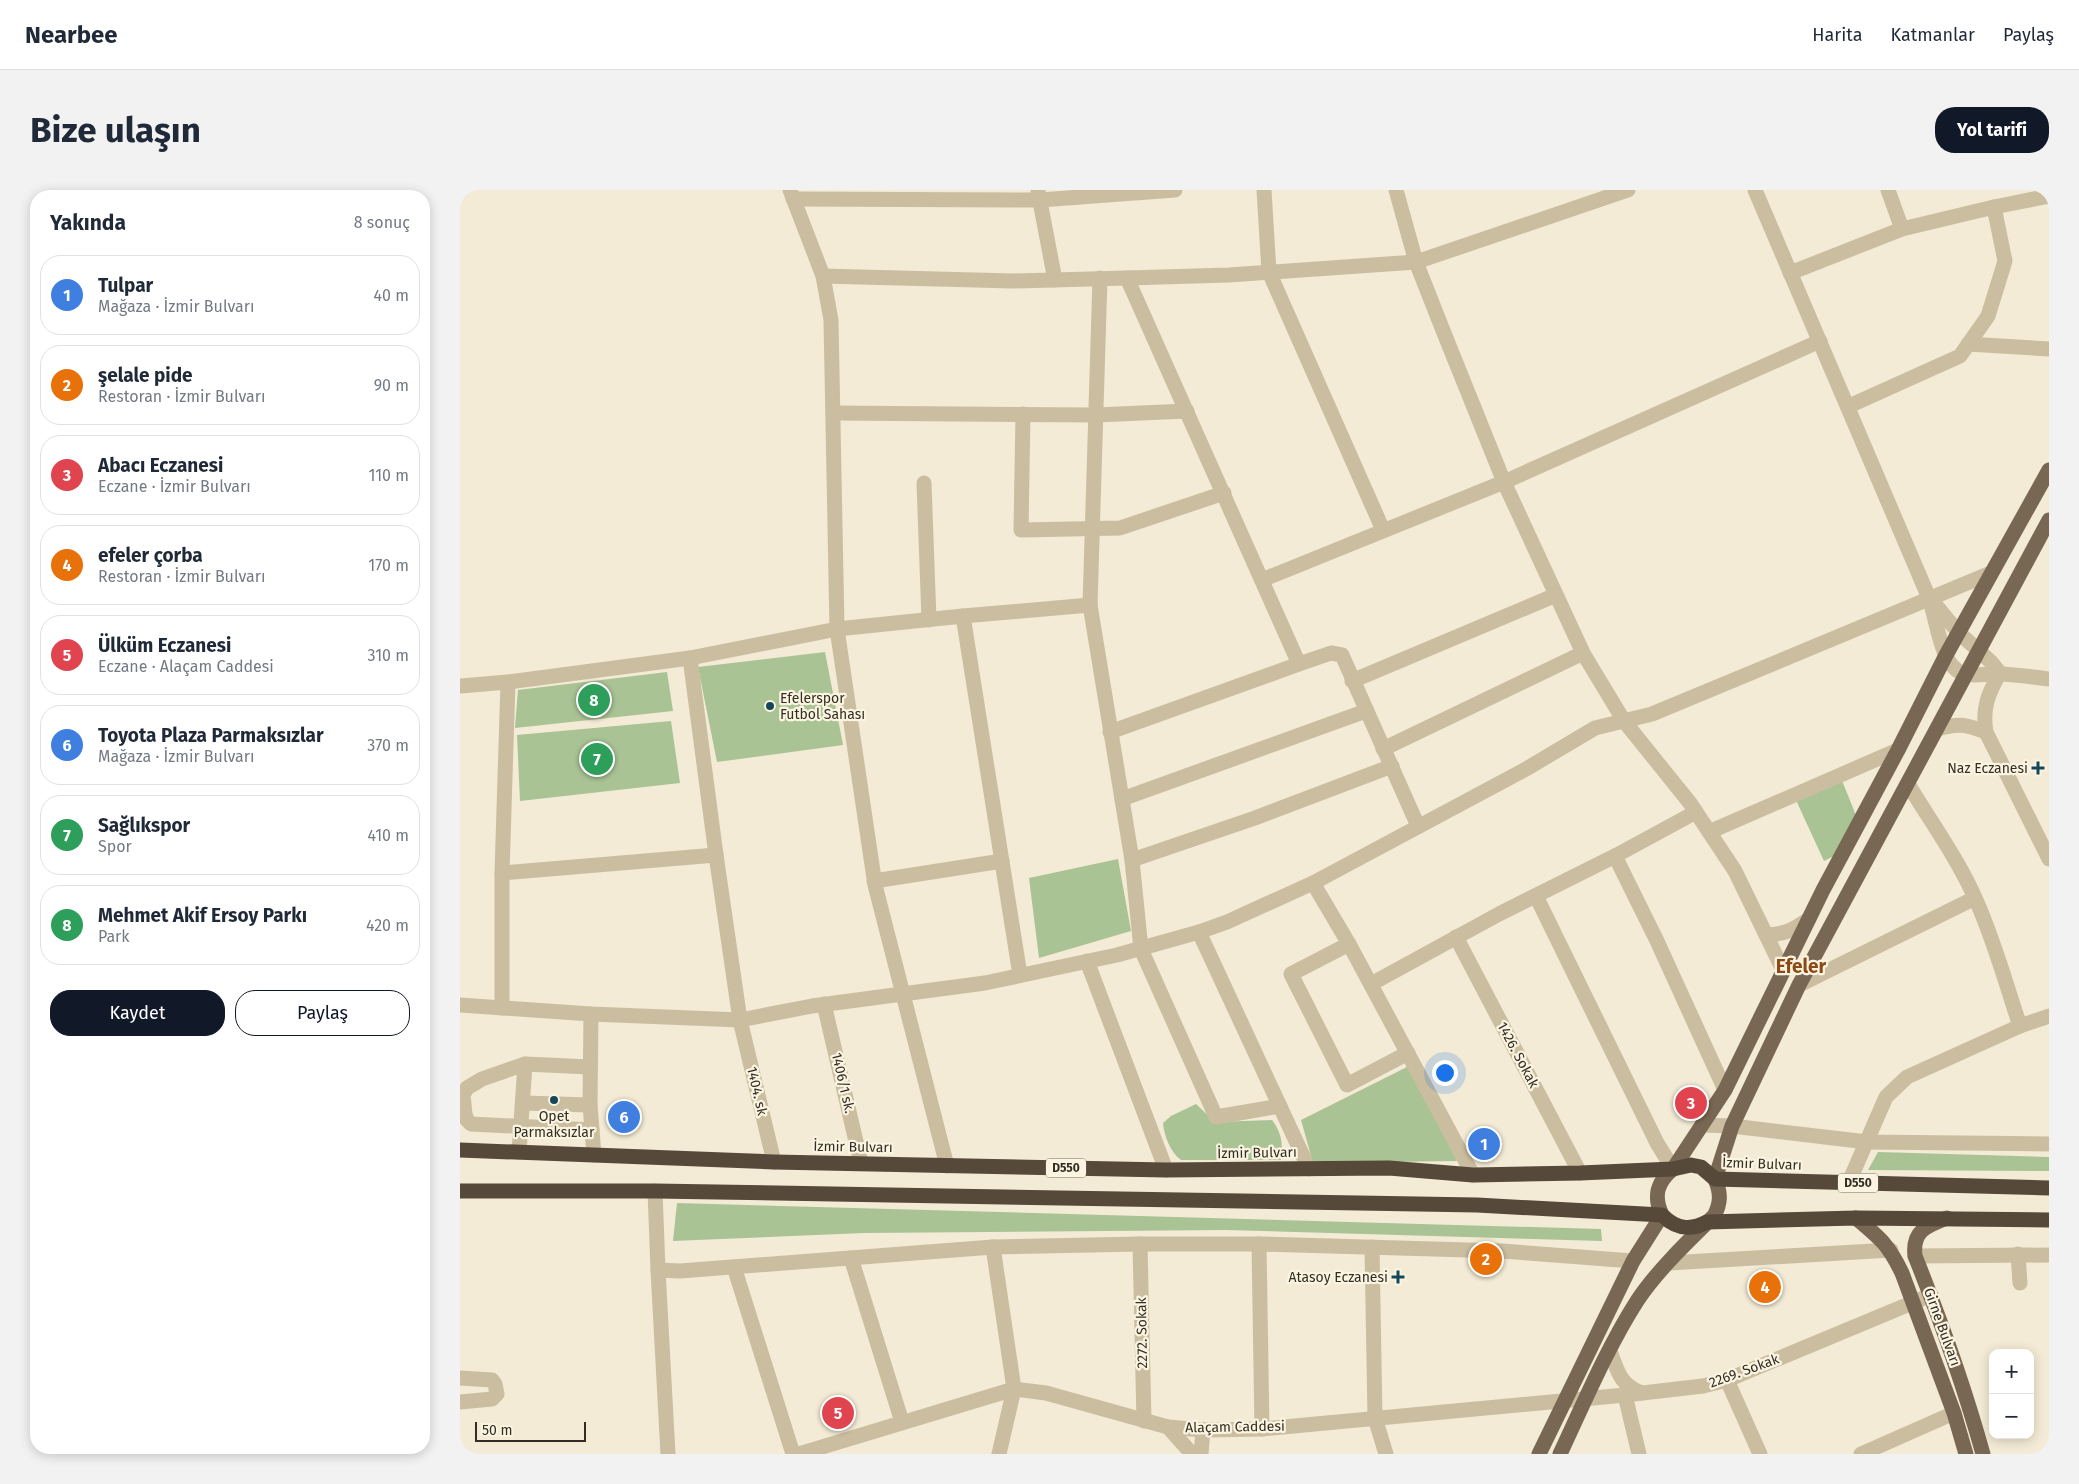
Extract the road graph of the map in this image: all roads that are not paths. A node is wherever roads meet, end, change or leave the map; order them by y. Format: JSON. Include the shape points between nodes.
{"nodes":[{"id":1,"x":1176,"y":190,"type":"edge"},
{"id":2,"x":1264,"y":190,"type":"edge"},
{"id":3,"x":1396,"y":190,"type":"edge"},
{"id":4,"x":1628,"y":190,"type":"edge"},
{"id":5,"x":1754,"y":190,"type":"edge"},
{"id":6,"x":1888,"y":190,"type":"edge"},
{"id":7,"x":792,"y":194,"type":"edge"},
{"id":8,"x":1039,"y":195,"type":"edge"},
{"id":9,"x":2049,"y":196,"type":"edge"},
{"id":10,"x":1994,"y":207,"type":"junction"},
{"id":11,"x":1902,"y":229,"type":"junction"},
{"id":12,"x":1416,"y":262,"type":"junction"},
{"id":13,"x":1269,"y":272,"type":"junction"},
{"id":14,"x":1790,"y":273,"type":"junction"},
{"id":15,"x":823,"y":276,"type":"junction"},
{"id":16,"x":1100,"y":278,"type":"junction"},
{"id":17,"x":1127,"y":278,"type":"junction"},
{"id":18,"x":1055,"y":280,"type":"junction"},
{"id":19,"x":1820,"y":341,"type":"junction"},
{"id":20,"x":1968,"y":344,"type":"junction"},
{"id":21,"x":2049,"y":349,"type":"edge"},
{"id":22,"x":1849,"y":406,"type":"junction"},
{"id":23,"x":1187,"y":411,"type":"junction"},
{"id":24,"x":833,"y":413,"type":"junction"},
{"id":25,"x":1023,"y":414,"type":"junction"},
{"id":26,"x":1096,"y":415,"type":"junction"},
{"id":27,"x":2049,"y":470,"type":"edge"},
{"id":28,"x":1504,"y":482,"type":"junction"},
{"id":29,"x":924,"y":483,"type":"dead end"},
{"id":30,"x":1224,"y":493,"type":"junction"},
{"id":31,"x":2049,"y":520,"type":"edge"},
{"id":32,"x":1092,"y":529,"type":"junction"},
{"id":33,"x":1383,"y":530,"type":"junction"},
{"id":34,"x":1991,"y":573,"type":"junction"},
{"id":35,"x":1262,"y":580,"type":"junction"},
{"id":36,"x":1556,"y":595,"type":"junction"},
{"id":37,"x":1930,"y":598,"type":"junction"},
{"id":38,"x":1090,"y":605,"type":"junction"},
{"id":39,"x":963,"y":616,"type":"junction"},
{"id":40,"x":929,"y":620,"type":"junction"},
{"id":41,"x":837,"y":629,"type":"junction"},
{"id":42,"x":1958,"y":632,"type":"junction"},
{"id":43,"x":1978,"y":651,"type":"junction"},
{"id":44,"x":1583,"y":653,"type":"junction"},
{"id":45,"x":1946,"y":655,"type":"junction"},
{"id":46,"x":690,"y":658,"type":"junction"},
{"id":47,"x":1299,"y":664,"type":"junction"},
{"id":48,"x":2000,"y":674,"type":"junction"},
{"id":49,"x":1965,"y":675,"type":"junction"},
{"id":50,"x":2049,"y":679,"type":"edge"},
{"id":51,"x":1352,"y":681,"type":"junction"},
{"id":52,"x":508,"y":682,"type":"junction"},
{"id":53,"x":460,"y":686,"type":"edge"},
{"id":54,"x":1366,"y":711,"type":"junction"},
{"id":55,"x":1624,"y":721,"type":"junction"},
{"id":56,"x":1936,"y":730,"type":"junction"},
{"id":57,"x":1110,"y":732,"type":"junction"},
{"id":58,"x":1986,"y":732,"type":"junction"},
{"id":59,"x":1384,"y":749,"type":"junction"},
{"id":60,"x":1898,"y":750,"type":"junction"},
{"id":61,"x":1392,"y":766,"type":"junction"},
{"id":62,"x":1908,"y":784,"type":"junction"},
{"id":63,"x":1122,"y":799,"type":"junction"},
{"id":64,"x":1696,"y":812,"type":"junction"},
{"id":65,"x":1418,"y":826,"type":"junction"},
{"id":66,"x":1709,"y":832,"type":"junction"},
{"id":67,"x":716,"y":855,"type":"junction"},
{"id":68,"x":1615,"y":856,"type":"junction"},
{"id":69,"x":2049,"y":859,"type":"edge"},
{"id":70,"x":1132,"y":860,"type":"junction"},
{"id":71,"x":1002,"y":861,"type":"junction"},
{"id":72,"x":502,"y":873,"type":"junction"},
{"id":73,"x":874,"y":881,"type":"junction"},
{"id":74,"x":1313,"y":883,"type":"junction"},
{"id":75,"x":1536,"y":896,"type":"junction"},
{"id":76,"x":1976,"y":898,"type":"junction"},
{"id":77,"x":1809,"y":919,"type":"junction"},
{"id":78,"x":1199,"y":932,"type":"junction"},
{"id":79,"x":1766,"y":934,"type":"junction"},
{"id":80,"x":1456,"y":937,"type":"junction"},
{"id":81,"x":1349,"y":944,"type":"junction"},
{"id":82,"x":1141,"y":949,"type":"junction"},
{"id":83,"x":1087,"y":961,"type":"junction"},
{"id":84,"x":1783,"y":970,"type":"junction"},
{"id":85,"x":1020,"y":975,"type":"junction"},
{"id":86,"x":1371,"y":984,"type":"junction"},
{"id":87,"x":1799,"y":985,"type":"junction"},
{"id":88,"x":903,"y":994,"type":"junction"},
{"id":89,"x":824,"y":1004,"type":"junction"},
{"id":90,"x":460,"y":1005,"type":"edge"},
{"id":91,"x":502,"y":1008,"type":"junction"},
{"id":92,"x":592,"y":1014,"type":"junction"},
{"id":93,"x":2049,"y":1016,"type":"edge"},
{"id":94,"x":740,"y":1020,"type":"junction"},
{"id":95,"x":2020,"y":1026,"type":"junction"},
{"id":96,"x":1408,"y":1053,"type":"junction"},
{"id":97,"x":525,"y":1064,"type":"junction"},
{"id":98,"x":590,"y":1067,"type":"junction"},
{"id":99,"x":1725,"y":1090,"type":"junction"},
{"id":100,"x":522,"y":1104,"type":"junction"},
{"id":101,"x":590,"y":1105,"type":"junction"},
{"id":102,"x":1280,"y":1106,"type":"junction"},
{"id":103,"x":1702,"y":1126,"type":"junction"},
{"id":104,"x":1732,"y":1126,"type":"junction"},
{"id":105,"x":521,"y":1127,"type":"junction"},
{"id":106,"x":592,"y":1130,"type":"junction"},
{"id":107,"x":1867,"y":1142,"type":"junction"},
{"id":108,"x":2049,"y":1144,"type":"edge"},
{"id":109,"x":460,"y":1150,"type":"edge"},
{"id":110,"x":519,"y":1152,"type":"junction"},
{"id":111,"x":594,"y":1155,"type":"junction"},
{"id":112,"x":774,"y":1162,"type":"junction"},
{"id":113,"x":861,"y":1163,"type":"junction"},
{"id":114,"x":948,"y":1166,"type":"junction"},
{"id":115,"x":1309,"y":1169,"type":"junction"},
{"id":116,"x":1673,"y":1169,"type":"junction"},
{"id":117,"x":1166,"y":1170,"type":"junction"},
{"id":118,"x":1580,"y":1173,"type":"junction"},
{"id":119,"x":1473,"y":1175,"type":"junction"},
{"id":120,"x":1715,"y":1179,"type":"junction"},
{"id":121,"x":1850,"y":1182,"type":"junction"},
{"id":122,"x":2049,"y":1188,"type":"edge"},
{"id":123,"x":460,"y":1191,"type":"edge"},
{"id":124,"x":655,"y":1191,"type":"junction"},
{"id":125,"x":1662,"y":1215,"type":"junction"},
{"id":126,"x":1856,"y":1218,"type":"junction"},
{"id":127,"x":1947,"y":1218,"type":"junction"},
{"id":128,"x":2049,"y":1220,"type":"edge"},
{"id":129,"x":1707,"y":1222,"type":"junction"},
{"id":130,"x":1140,"y":1244,"type":"junction"},
{"id":131,"x":1259,"y":1244,"type":"junction"},
{"id":132,"x":993,"y":1247,"type":"junction"},
{"id":133,"x":1372,"y":1247,"type":"junction"},
{"id":134,"x":1891,"y":1250,"type":"junction"},
{"id":135,"x":2018,"y":1254,"type":"junction"},
{"id":136,"x":2049,"y":1255,"type":"edge"},
{"id":137,"x":1915,"y":1256,"type":"junction"},
{"id":138,"x":851,"y":1258,"type":"junction"},
{"id":139,"x":1634,"y":1261,"type":"junction"},
{"id":140,"x":1669,"y":1263,"type":"junction"},
{"id":141,"x":734,"y":1266,"type":"junction"},
{"id":142,"x":658,"y":1270,"type":"junction"},
{"id":143,"x":2020,"y":1283,"type":"dead end"},
{"id":144,"x":1930,"y":1295,"type":"junction"},
{"id":145,"x":1914,"y":1302,"type":"junction"},
{"id":146,"x":1610,"y":1351,"type":"junction"},
{"id":147,"x":460,"y":1378,"type":"edge"},
{"id":148,"x":1727,"y":1380,"type":"junction"},
{"id":149,"x":1014,"y":1389,"type":"junction"},
{"id":150,"x":1642,"y":1393,"type":"junction"},
{"id":151,"x":1625,"y":1395,"type":"junction"},
{"id":152,"x":1586,"y":1399,"type":"junction"},
{"id":153,"x":460,"y":1402,"type":"edge"},
{"id":154,"x":1565,"y":1402,"type":"junction"},
{"id":155,"x":1954,"y":1413,"type":"junction"},
{"id":156,"x":1376,"y":1418,"type":"junction"},
{"id":157,"x":1144,"y":1421,"type":"junction"},
{"id":158,"x":902,"y":1422,"type":"junction"},
{"id":159,"x":1168,"y":1427,"type":"junction"},
{"id":160,"x":1262,"y":1429,"type":"junction"},
{"id":161,"x":1203,"y":1430,"type":"junction"},
{"id":162,"x":668,"y":1454,"type":"edge"},
{"id":163,"x":793,"y":1454,"type":"edge"},
{"id":164,"x":799,"y":1454,"type":"edge"},
{"id":165,"x":999,"y":1454,"type":"edge"},
{"id":166,"x":1192,"y":1454,"type":"edge"},
{"id":167,"x":1201,"y":1454,"type":"edge"},
{"id":168,"x":1386,"y":1454,"type":"edge"},
{"id":169,"x":1538,"y":1454,"type":"edge"},
{"id":170,"x":1560,"y":1454,"type":"edge"},
{"id":171,"x":1639,"y":1454,"type":"edge"},
{"id":172,"x":1760,"y":1454,"type":"edge"},
{"id":173,"x":1861,"y":1454,"type":"edge"},
{"id":174,"x":1966,"y":1454,"type":"edge"},
{"id":175,"x":1982,"y":1454,"type":"edge"}],
"edges":[{"from":1,"to":8,"type":"street"},
{"from":2,"to":13,"type":"street"},
{"from":3,"to":12,"type":"street"},
{"from":4,"to":12,"type":"street"},
{"from":5,"to":14,"type":"street"},
{"from":6,"to":11,"type":"street"},
{"from":7,"to":8,"type":"street"},
{"from":7,"to":15,"type":"street"},
{"from":8,"to":18,"type":"street"},
{"from":9,"to":10,"type":"street"},
{"from":10,"to":11,"type":"street"},
{"from":10,"to":20,"type":"street","via":[[2005,261],[1988,316]]},
{"from":11,"to":14,"type":"street"},
{"from":12,"to":13,"type":"street"},
{"from":12,"to":28,"type":"street"},
{"from":13,"to":17,"type":"street"},
{"from":13,"to":33,"type":"street"},
{"from":14,"to":19,"type":"street"},
{"from":15,"to":18,"type":"street"},
{"from":15,"to":24,"type":"street","via":[[831,320]]},
{"from":16,"to":17,"type":"street"},
{"from":16,"to":18,"type":"street"},
{"from":16,"to":26,"type":"street"},
{"from":17,"to":23,"type":"street"},
{"from":19,"to":22,"type":"street"},
{"from":19,"to":28,"type":"street"},
{"from":20,"to":21,"type":"street"},
{"from":20,"to":22,"type":"street","via":[[1960,356]]},
{"from":22,"to":37,"type":"street"},
{"from":23,"to":26,"type":"street"},
{"from":23,"to":30,"type":"street"},
{"from":24,"to":25,"type":"street"},
{"from":24,"to":41,"type":"street"},
{"from":25,"to":26,"type":"street"},
{"from":25,"to":32,"type":"street","via":[[1021,530]]},
{"from":26,"to":32,"type":"street"},
{"from":27,"to":34,"type":"main road"},
{"from":28,"to":33,"type":"street"},
{"from":28,"to":36,"type":"street"},
{"from":29,"to":40,"type":"street"},
{"from":30,"to":32,"type":"street","via":[[1120,528]]},
{"from":30,"to":35,"type":"street"},
{"from":31,"to":43,"type":"main road"},
{"from":32,"to":38,"type":"street"},
{"from":33,"to":35,"type":"street"},
{"from":34,"to":37,"type":"street"},
{"from":34,"to":42,"type":"main road"},
{"from":35,"to":47,"type":"street"},
{"from":36,"to":44,"type":"street"},
{"from":36,"to":51,"type":"street"},
{"from":37,"to":42,"type":"street"},
{"from":37,"to":45,"type":"street"},
{"from":37,"to":55,"type":"street","via":[[1652,714]]},
{"from":38,"to":39,"type":"street"},
{"from":38,"to":57,"type":"street"},
{"from":39,"to":40,"type":"street"},
{"from":39,"to":71,"type":"street"},
{"from":40,"to":41,"type":"street"},
{"from":41,"to":46,"type":"street"},
{"from":41,"to":73,"type":"street"},
{"from":42,"to":43,"type":"street"},
{"from":42,"to":45,"type":"main road"},
{"from":43,"to":48,"type":"street"},
{"from":43,"to":49,"type":"main road"},
{"from":44,"to":55,"type":"street"},
{"from":44,"to":59,"type":"street"},
{"from":45,"to":49,"type":"street","via":[[1954,668]]},
{"from":45,"to":60,"type":"main road"},
{"from":46,"to":52,"type":"street"},
{"from":46,"to":67,"type":"street","name":"1404. sk"},
{"from":47,"to":51,"type":"street","via":[[1331,653],[1342,655]]},
{"from":47,"to":57,"type":"street"},
{"from":48,"to":49,"type":"street"},
{"from":48,"to":50,"type":"street"},
{"from":48,"to":58,"type":"street","via":[[1987,697],[1983,716]]},
{"from":49,"to":56,"type":"main road"},
{"from":51,"to":54,"type":"street"},
{"from":52,"to":53,"type":"street"},
{"from":52,"to":72,"type":"street"},
{"from":54,"to":59,"type":"street"},
{"from":54,"to":63,"type":"street"},
{"from":55,"to":64,"type":"street"},
{"from":55,"to":65,"type":"street","via":[[1595,728]]},
{"from":56,"to":58,"type":"street","via":[[1967,724]]},
{"from":56,"to":62,"type":"main road"},
{"from":57,"to":63,"type":"street"},
{"from":58,"to":69,"type":"street"},
{"from":59,"to":61,"type":"street"},
{"from":60,"to":66,"type":"street"},
{"from":60,"to":77,"type":"main road"},
{"from":61,"to":65,"type":"street"},
{"from":61,"to":70,"type":"street"},
{"from":62,"to":76,"type":"street"},
{"from":62,"to":87,"type":"main road"},
{"from":63,"to":70,"type":"street"},
{"from":64,"to":66,"type":"street"},
{"from":64,"to":68,"type":"street"},
{"from":65,"to":74,"type":"street"},
{"from":66,"to":79,"type":"street","via":[[1735,872]]},
{"from":67,"to":72,"type":"street"},
{"from":67,"to":94,"type":"street","name":"1404. sk"},
{"from":68,"to":75,"type":"street"},
{"from":68,"to":99,"type":"street"},
{"from":70,"to":82,"type":"street"},
{"from":71,"to":73,"type":"street"},
{"from":71,"to":85,"type":"street"},
{"from":72,"to":91,"type":"street"},
{"from":73,"to":88,"type":"street"},
{"from":74,"to":78,"type":"street"},
{"from":74,"to":81,"type":"street"},
{"from":75,"to":80,"type":"street"},
{"from":75,"to":116,"type":"street"},
{"from":76,"to":87,"type":"street"},
{"from":76,"to":95,"type":"street"},
{"from":77,"to":79,"type":"street","via":[[1782,934]]},
{"from":77,"to":84,"type":"main road"},
{"from":78,"to":82,"type":"street"},
{"from":78,"to":102,"type":"street"},
{"from":79,"to":84,"type":"street"},
{"from":80,"to":86,"type":"street"},
{"from":80,"to":118,"type":"street","name":"1426. Sokak"},
{"from":81,"to":86,"type":"street"},
{"from":81,"to":96,"type":"street","via":[[1292,974],[1347,1085]]},
{"from":82,"to":83,"type":"street"},
{"from":82,"to":102,"type":"street","via":[[1216,1117]]},
{"from":83,"to":85,"type":"street"},
{"from":83,"to":117,"type":"street"},
{"from":84,"to":99,"type":"main road"},
{"from":85,"to":88,"type":"street"},
{"from":86,"to":96,"type":"street"},
{"from":87,"to":104,"type":"main road"},
{"from":88,"to":89,"type":"street"},
{"from":88,"to":114,"type":"street"},
{"from":89,"to":94,"type":"street"},
{"from":89,"to":113,"type":"street","name":"1406/1 sk."},
{"from":90,"to":91,"type":"street"},
{"from":91,"to":92,"type":"street"},
{"from":92,"to":94,"type":"street"},
{"from":92,"to":98,"type":"street"},
{"from":93,"to":95,"type":"street"},
{"from":94,"to":112,"type":"street","name":"1404. sk"},
{"from":95,"to":107,"type":"street","via":[[1907,1077],[1886,1097]]},
{"from":96,"to":119,"type":"street"},
{"from":97,"to":98,"type":"street"},
{"from":97,"to":100,"type":"street"},
{"from":97,"to":105,"type":"street","via":[[482,1079],[467,1088],[463,1095],[465,1114],[471,1124]]},
{"from":98,"to":101,"type":"street"},
{"from":99,"to":103,"type":"main road"},
{"from":100,"to":101,"type":"street"},
{"from":100,"to":105,"type":"street"},
{"from":101,"to":106,"type":"street"},
{"from":102,"to":115,"type":"street"},
{"from":103,"to":104,"type":"street"},
{"from":103,"to":116,"type":"main road"},
{"from":104,"to":107,"type":"street"},
{"from":104,"to":120,"type":"main road"},
{"from":105,"to":106,"type":"street"},
{"from":105,"to":110,"type":"street"},
{"from":106,"to":111,"type":"street"},
{"from":107,"to":108,"type":"street"},
{"from":107,"to":121,"type":"street"},
{"from":109,"to":110,"type":"highway","name":"İzmir Bulvarı","number":"D550"},
{"from":110,"to":111,"type":"highway","name":"İzmir Bulvarı","number":"D550"},
{"from":111,"to":112,"type":"highway","name":"İzmir Bulvarı","number":"D550"},
{"from":112,"to":113,"type":"highway","name":"İzmir Bulvarı","number":"D550"},
{"from":113,"to":114,"type":"highway","name":"İzmir Bulvarı","number":"D550"},
{"from":114,"to":117,"type":"highway","name":"İzmir Bulvarı","number":"D550"},
{"from":115,"to":117,"type":"highway","name":"İzmir Bulvarı","number":"D550"},
{"from":115,"to":119,"type":"highway","name":"İzmir Bulvarı","number":"D550","via":[[1389,1168]]},
{"from":116,"to":118,"type":"highway","name":"İzmir Bulvarı","number":"D550"},
{"from":116,"to":120,"type":"highway","name":"İzmir Bulvarı","number":"D550","via":[[1682,1165],[1701,1167]]},
{"from":116,"to":125,"type":"main road","via":[[1664,1176],[1658,1190]]},
{"from":118,"to":119,"type":"highway","name":"İzmir Bulvarı","number":"D550"},
{"from":120,"to":121,"type":"highway","name":"İzmir Bulvarı","number":"D550"},
{"from":120,"to":129,"type":"main road","via":[[1720,1198],[1714,1216]]},
{"from":121,"to":122,"type":"highway","name":"İzmir Bulvarı","number":"D550"},
{"from":123,"to":124,"type":"highway","number":"D550"},
{"from":124,"to":125,"type":"highway","number":"D550","via":[[1477,1205]]},
{"from":124,"to":142,"type":"street"},
{"from":125,"to":129,"type":"highway","number":"D550","via":[[1683,1228],[1698,1227]]},
{"from":125,"to":139,"type":"main road"},
{"from":126,"to":127,"type":"highway","number":"D550"},
{"from":126,"to":129,"type":"highway","number":"D550"},
{"from":126,"to":134,"type":"main road","name":"Girne Bulvarı"},
{"from":127,"to":128,"type":"highway","number":"D550"},
{"from":127,"to":137,"type":"main road","via":[[1917,1234]]},
{"from":129,"to":140,"type":"main road"},
{"from":130,"to":131,"type":"street"},
{"from":130,"to":132,"type":"street"},
{"from":130,"to":157,"type":"street","name":"2272. Sokak"},
{"from":131,"to":133,"type":"street"},
{"from":131,"to":160,"type":"street"},
{"from":132,"to":138,"type":"street"},
{"from":132,"to":149,"type":"street"},
{"from":133,"to":139,"type":"street","via":[[1502,1251]]},
{"from":133,"to":156,"type":"street"},
{"from":134,"to":140,"type":"street"},
{"from":134,"to":145,"type":"main road","name":"Girne Bulvarı"},
{"from":135,"to":136,"type":"street"},
{"from":135,"to":137,"type":"street"},
{"from":135,"to":143,"type":"street"},
{"from":137,"to":144,"type":"main road","name":"Girne Bulvarı"},
{"from":138,"to":141,"type":"street"},
{"from":138,"to":158,"type":"street"},
{"from":139,"to":154,"type":"main road"},
{"from":140,"to":146,"type":"main road","via":[[1637,1301]]},
{"from":141,"to":142,"type":"street"},
{"from":141,"to":163,"type":"street"},
{"from":142,"to":162,"type":"street"},
{"from":144,"to":145,"type":"street","name":"2269. Sokak"},
{"from":144,"to":175,"type":"main road","name":"Girne Bulvarı","via":[[1957,1369]]},
{"from":145,"to":148,"type":"street","name":"2269. Sokak"},
{"from":145,"to":155,"type":"main road","name":"Girne Bulvarı"},
{"from":146,"to":150,"type":"street","via":[[1620,1378],[1630,1389]]},
{"from":146,"to":152,"type":"main road"},
{"from":147,"to":153,"type":"street","via":[[492,1380],[497,1394],[492,1399]]},
{"from":148,"to":150,"type":"street","name":"2269. Sokak"},
{"from":148,"to":172,"type":"street"},
{"from":149,"to":157,"type":"street","name":"Alaçam Caddesi","via":[[1046,1393]]},
{"from":149,"to":158,"type":"street","name":"Alaçam Caddesi"},
{"from":149,"to":165,"type":"street"},
{"from":150,"to":151,"type":"street","name":"2269. Sokak"},
{"from":151,"to":152,"type":"street","name":"2269. Sokak"},
{"from":151,"to":171,"type":"street"},
{"from":152,"to":154,"type":"street","name":"2269. Sokak"},
{"from":152,"to":170,"type":"main road"},
{"from":154,"to":156,"type":"street","name":"Alaçam Caddesi"},
{"from":154,"to":169,"type":"main road"},
{"from":155,"to":173,"type":"street"},
{"from":155,"to":174,"type":"main road","name":"Girne Bulvarı"},
{"from":156,"to":160,"type":"street","name":"Alaçam Caddesi"},
{"from":156,"to":168,"type":"street"},
{"from":157,"to":159,"type":"street","name":"Alaçam Caddesi"},
{"from":158,"to":164,"type":"street","name":"Alaçam Caddesi"},
{"from":159,"to":161,"type":"street","name":"Alaçam Caddesi"},
{"from":159,"to":166,"type":"street"},
{"from":160,"to":161,"type":"street","name":"Alaçam Caddesi"},
{"from":161,"to":167,"type":"street"}]}
